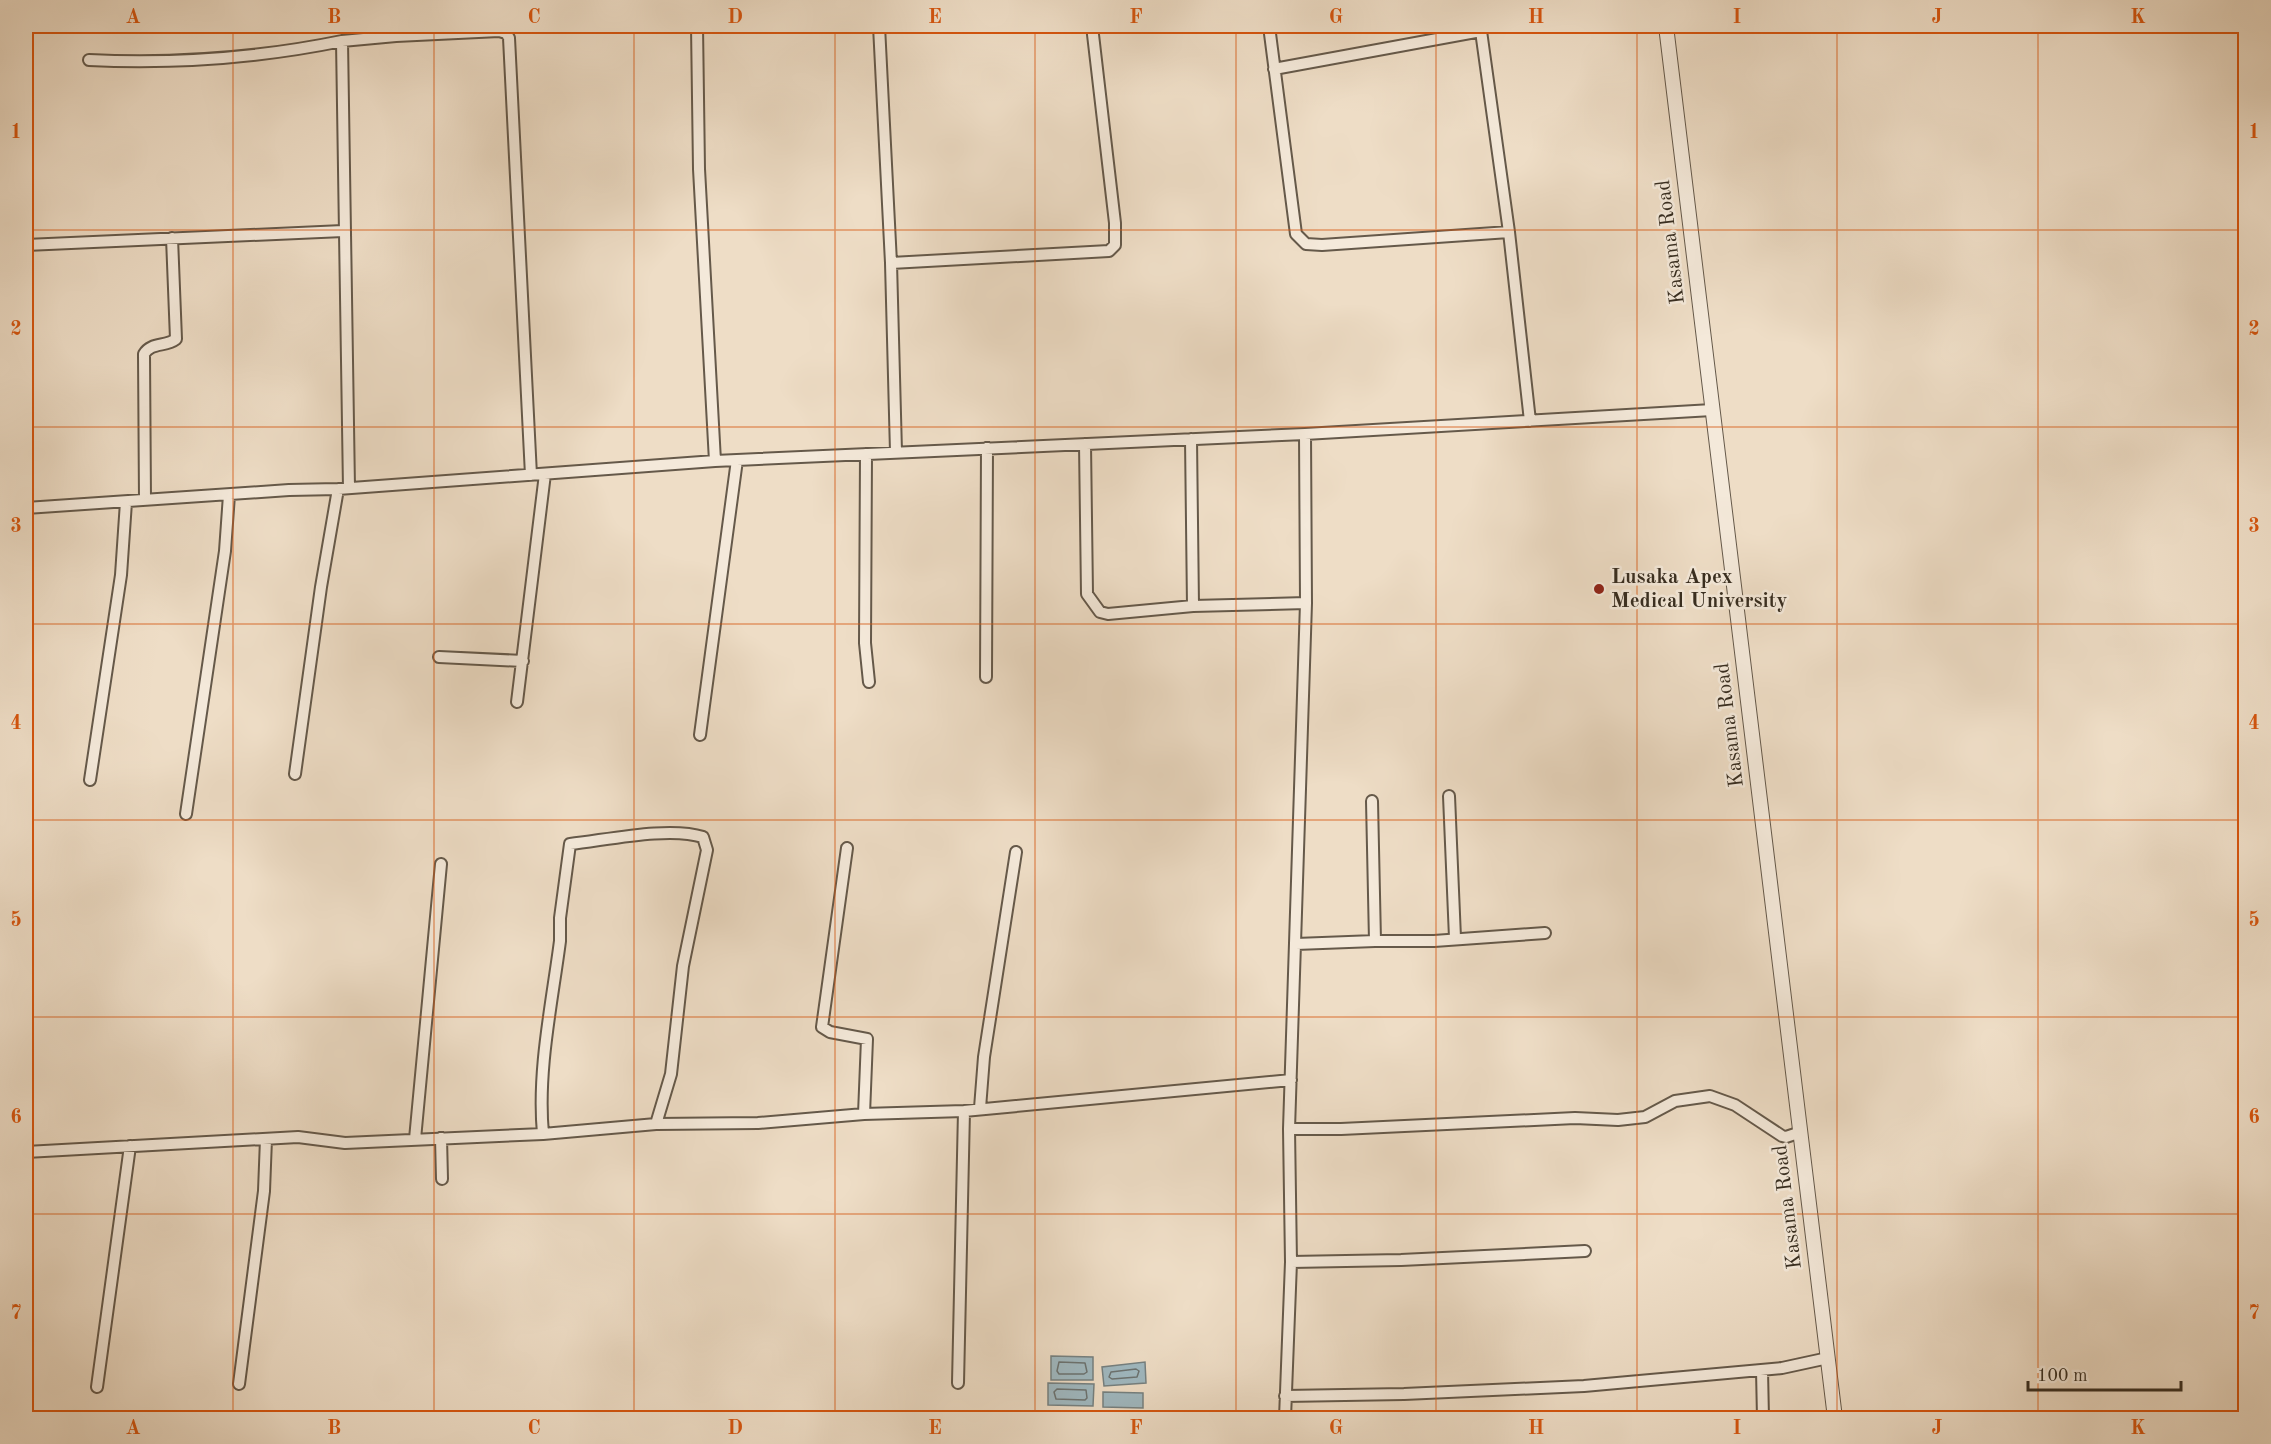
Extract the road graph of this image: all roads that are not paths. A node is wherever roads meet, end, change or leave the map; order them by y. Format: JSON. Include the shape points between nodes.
{"nodes":[{"id":1,"x":697,"y":26,"type":"edge"},
{"id":2,"x":879,"y":26,"type":"edge"},
{"id":3,"x":1092,"y":26,"type":"edge"},
{"id":4,"x":1269,"y":26,"type":"edge"},
{"id":5,"x":1666,"y":26,"type":"edge"},
{"id":6,"x":396,"y":31,"type":"edge"},
{"id":7,"x":342,"y":41,"type":"junction"},
{"id":8,"x":89,"y":60,"type":"dead end"},
{"id":9,"x":1274,"y":69,"type":"junction"},
{"id":10,"x":343,"y":231,"type":"junction"},
{"id":11,"x":1509,"y":232,"type":"junction"},
{"id":12,"x":172,"y":238,"type":"junction"},
{"id":13,"x":26,"y":245,"type":"edge"},
{"id":14,"x":891,"y":263,"type":"junction"},
{"id":15,"x":1712,"y":410,"type":"junction"},
{"id":16,"x":1530,"y":422,"type":"junction"},
{"id":17,"x":1305,"y":434,"type":"junction"},
{"id":18,"x":1191,"y":439,"type":"junction"},
{"id":19,"x":1085,"y":444,"type":"junction"},
{"id":20,"x":987,"y":448,"type":"junction"},
{"id":21,"x":896,"y":452,"type":"junction"},
{"id":22,"x":866,"y":454,"type":"junction"},
{"id":23,"x":737,"y":460,"type":"junction"},
{"id":24,"x":715,"y":461,"type":"junction"},
{"id":25,"x":545,"y":474,"type":"junction"},
{"id":26,"x":531,"y":475,"type":"junction"},
{"id":27,"x":344,"y":489,"type":"junction"},
{"id":28,"x":228,"y":495,"type":"junction"},
{"id":29,"x":145,"y":500,"type":"junction"},
{"id":30,"x":126,"y":502,"type":"junction"},
{"id":31,"x":26,"y":508,"type":"edge"},
{"id":32,"x":1306,"y":603,"type":"junction"},
{"id":33,"x":1193,"y":606,"type":"junction"},
{"id":34,"x":439,"y":657,"type":"dead end"},
{"id":35,"x":523,"y":661,"type":"junction"},
{"id":36,"x":986,"y":677,"type":"dead end"},
{"id":37,"x":869,"y":682,"type":"dead end"},
{"id":38,"x":517,"y":702,"type":"dead end"},
{"id":39,"x":700,"y":735,"type":"dead end"},
{"id":40,"x":296,"y":774,"type":"dead end"},
{"id":41,"x":90,"y":780,"type":"dead end"},
{"id":42,"x":1449,"y":796,"type":"dead end"},
{"id":43,"x":1372,"y":801,"type":"dead end"},
{"id":44,"x":186,"y":814,"type":"dead end"},
{"id":45,"x":847,"y":848,"type":"dead end"},
{"id":46,"x":1016,"y":852,"type":"dead end"},
{"id":47,"x":441,"y":864,"type":"dead end"},
{"id":48,"x":1545,"y":933,"type":"dead end"},
{"id":49,"x":1455,"y":938,"type":"junction"},
{"id":50,"x":1375,"y":940,"type":"junction"},
{"id":51,"x":1296,"y":944,"type":"junction"},
{"id":52,"x":1291,"y":1080,"type":"junction"},
{"id":53,"x":980,"y":1108,"type":"junction"},
{"id":54,"x":964,"y":1111,"type":"junction"},
{"id":55,"x":864,"y":1114,"type":"junction"},
{"id":56,"x":656,"y":1124,"type":"junction"},
{"id":57,"x":1289,"y":1129,"type":"junction"},
{"id":58,"x":1801,"y":1131,"type":"junction"},
{"id":59,"x":543,"y":1134,"type":"junction"},
{"id":60,"x":441,"y":1138,"type":"junction"},
{"id":61,"x":266,"y":1139,"type":"junction"},
{"id":62,"x":415,"y":1139,"type":"junction"},
{"id":63,"x":130,"y":1146,"type":"junction"},
{"id":64,"x":26,"y":1152,"type":"edge"},
{"id":65,"x":442,"y":1179,"type":"dead end"},
{"id":66,"x":1585,"y":1251,"type":"dead end"},
{"id":67,"x":1291,"y":1262,"type":"junction"},
{"id":68,"x":1828,"y":1358,"type":"junction"},
{"id":69,"x":1762,"y":1370,"type":"junction"},
{"id":70,"x":958,"y":1383,"type":"dead end"},
{"id":71,"x":239,"y":1384,"type":"dead end"},
{"id":72,"x":97,"y":1387,"type":"dead end"},
{"id":73,"x":1286,"y":1396,"type":"junction"},
{"id":74,"x":1284,"y":1419,"type":"edge"},
{"id":75,"x":1763,"y":1419,"type":"edge"},
{"id":76,"x":1835,"y":1419,"type":"edge"}],
"edges":[{"from":1,"to":24,"type":"street","via":[[699,169]]},
{"from":2,"to":14,"type":"street"},
{"from":3,"to":14,"type":"street","via":[[1115,244],[1109,251]]},
{"from":4,"to":9,"type":"street"},
{"from":5,"to":15,"type":"street","name":"Kasama Road"},
{"from":6,"to":7,"type":"street"},
{"from":6,"to":26,"type":"street","via":[[500,31],[509,38]]},
{"from":7,"to":8,"type":"street","via":[[198,60]]},
{"from":7,"to":10,"type":"street"},
{"from":9,"to":11,"type":"street","via":[[1296,234],[1306,244]]},
{"from":9,"to":11,"type":"street","via":[[1481,31]]},
{"from":10,"to":12,"type":"street"},
{"from":10,"to":27,"type":"street"},
{"from":11,"to":16,"type":"street"},
{"from":12,"to":13,"type":"street"},
{"from":12,"to":29,"type":"street","via":[[176,339],[152,346],[144,354]]},
{"from":14,"to":21,"type":"street"},
{"from":15,"to":16,"type":"street"},
{"from":15,"to":58,"type":"street","name":"Kasama Road"},
{"from":16,"to":17,"type":"street"},
{"from":17,"to":18,"type":"street"},
{"from":17,"to":32,"type":"street"},
{"from":18,"to":19,"type":"street"},
{"from":18,"to":33,"type":"street"},
{"from":19,"to":20,"type":"street"},
{"from":19,"to":33,"type":"street","via":[[1087,594],[1101,612],[1108,614]]},
{"from":20,"to":21,"type":"street"},
{"from":20,"to":36,"type":"street"},
{"from":21,"to":22,"type":"street"},
{"from":22,"to":23,"type":"street"},
{"from":22,"to":37,"type":"street"},
{"from":23,"to":24,"type":"street"},
{"from":23,"to":39,"type":"street"},
{"from":24,"to":25,"type":"street"},
{"from":25,"to":26,"type":"street"},
{"from":25,"to":35,"type":"street"},
{"from":26,"to":27,"type":"street"},
{"from":27,"to":28,"type":"street"},
{"from":27,"to":40,"type":"street","via":[[321,587]]},
{"from":28,"to":29,"type":"street"},
{"from":28,"to":44,"type":"street","via":[[225,551]]},
{"from":29,"to":30,"type":"street"},
{"from":30,"to":31,"type":"street"},
{"from":30,"to":41,"type":"street","via":[[121,575]]},
{"from":32,"to":33,"type":"street"},
{"from":32,"to":51,"type":"street"},
{"from":34,"to":35,"type":"street"},
{"from":35,"to":38,"type":"street"},
{"from":42,"to":49,"type":"street"},
{"from":43,"to":50,"type":"street"},
{"from":45,"to":55,"type":"street","via":[[822,1027],[867,1039]]},
{"from":46,"to":53,"type":"street","via":[[984,1058]]},
{"from":47,"to":62,"type":"street"},
{"from":48,"to":49,"type":"street"},
{"from":49,"to":50,"type":"street"},
{"from":50,"to":51,"type":"street"},
{"from":51,"to":52,"type":"street"},
{"from":52,"to":53,"type":"street"},
{"from":52,"to":57,"type":"street"},
{"from":53,"to":54,"type":"street"},
{"from":54,"to":55,"type":"street"},
{"from":54,"to":70,"type":"street"},
{"from":55,"to":56,"type":"street","via":[[759,1123]]},
{"from":56,"to":59,"type":"street"},
{"from":56,"to":59,"type":"street","via":[[671,1074],[682,966],[707,850],[703,837],[691,833],[570,844],[542,1083]]},
{"from":57,"to":58,"type":"street","via":[[1618,1120],[1645,1117],[1675,1101],[1710,1096],[1735,1105],[1782,1136]]},
{"from":57,"to":67,"type":"street"},
{"from":58,"to":68,"type":"street","name":"Kasama Road"},
{"from":59,"to":60,"type":"street"},
{"from":60,"to":62,"type":"street"},
{"from":60,"to":65,"type":"street"},
{"from":61,"to":62,"type":"street","via":[[298,1137],[345,1143]]},
{"from":61,"to":63,"type":"street"},
{"from":61,"to":71,"type":"street","via":[[264,1191]]},
{"from":63,"to":64,"type":"street"},
{"from":63,"to":72,"type":"street"},
{"from":66,"to":67,"type":"street"},
{"from":67,"to":73,"type":"street"},
{"from":68,"to":69,"type":"street"},
{"from":68,"to":76,"type":"street","name":"Kasama Road"},
{"from":69,"to":73,"type":"street","via":[[1552,1387]]},
{"from":69,"to":75,"type":"street"},
{"from":73,"to":74,"type":"street"}]}
